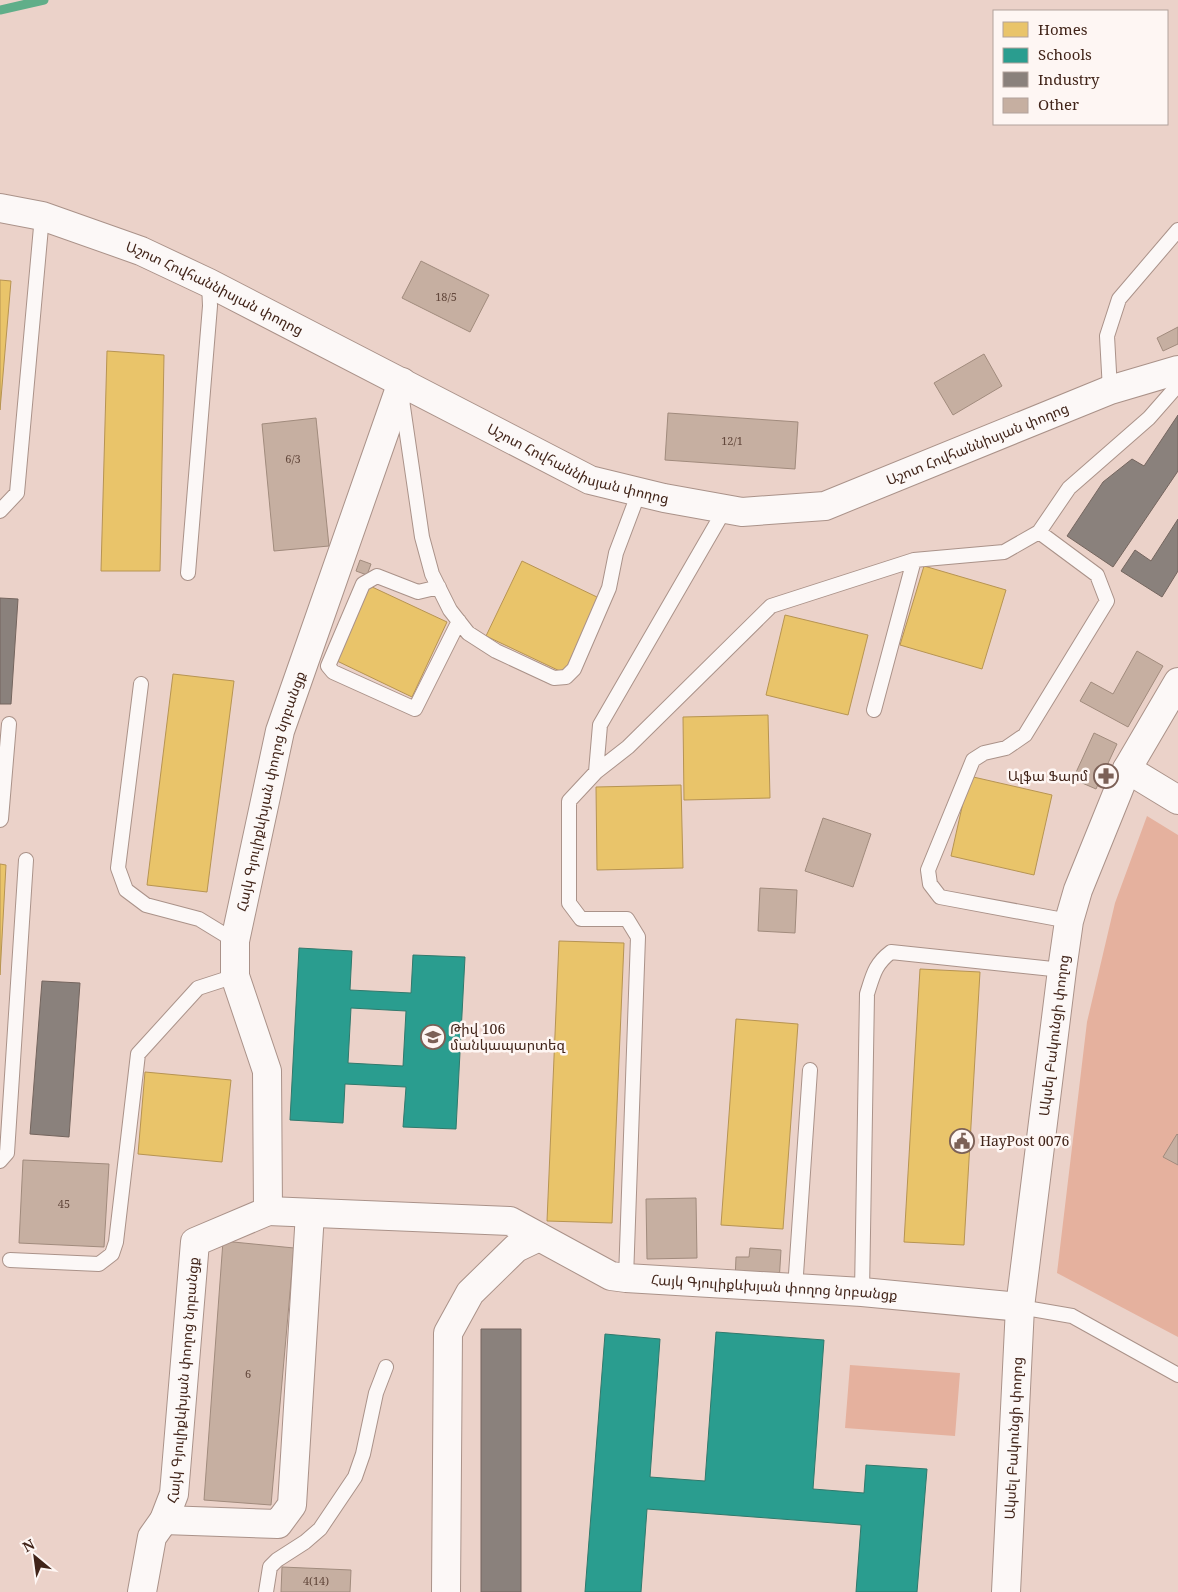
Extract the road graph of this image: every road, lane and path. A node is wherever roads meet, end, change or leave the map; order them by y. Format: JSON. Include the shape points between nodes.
{"nodes":[{"id":1,"x":0,"y":208,"type":"edge"},
{"id":2,"x":42,"y":216,"type":"junction"},
{"id":3,"x":1178,"y":230,"type":"edge"},
{"id":4,"x":209,"y":283,"type":"junction"},
{"id":5,"x":1178,"y":370,"type":"edge"},
{"id":6,"x":402,"y":382,"type":"junction"},
{"id":7,"x":1178,"y":385,"type":"edge"},
{"id":8,"x":1110,"y":390,"type":"junction"},
{"id":9,"x":639,"y":492,"type":"junction"},
{"id":10,"x":725,"y":509,"type":"junction"},
{"id":11,"x":0,"y":511,"type":"edge"},
{"id":12,"x":1039,"y":532,"type":"junction"},
{"id":13,"x":914,"y":560,"type":"junction"},
{"id":14,"x":188,"y":573,"type":"dead end"},
{"id":15,"x":439,"y":588,"type":"junction"},
{"id":16,"x":459,"y":621,"type":"junction"},
{"id":17,"x":1178,"y":682,"type":"edge"},
{"id":18,"x":141,"y":684,"type":"dead end"},
{"id":19,"x":874,"y":710,"type":"dead end"},
{"id":20,"x":9,"y":724,"type":"dead end"},
{"id":21,"x":1126,"y":769,"type":"junction"},
{"id":22,"x":596,"y":772,"type":"junction"},
{"id":23,"x":1178,"y":800,"type":"edge"},
{"id":24,"x":0,"y":820,"type":"edge"},
{"id":25,"x":26,"y":860,"type":"dead end"},
{"id":26,"x":1070,"y":921,"type":"junction"},
{"id":27,"x":235,"y":941,"type":"junction"},
{"id":28,"x":1062,"y":970,"type":"junction"},
{"id":29,"x":235,"y":976,"type":"junction"},
{"id":30,"x":810,"y":1070,"type":"dead end"},
{"id":31,"x":0,"y":1161,"type":"edge"},
{"id":32,"x":268,"y":1211,"type":"junction"},
{"id":33,"x":310,"y":1213,"type":"junction"},
{"id":34,"x":538,"y":1237,"type":"junction"},
{"id":35,"x":10,"y":1260,"type":"dead end"},
{"id":36,"x":626,"y":1278,"type":"junction"},
{"id":37,"x":795,"y":1289,"type":"junction"},
{"id":38,"x":862,"y":1292,"type":"junction"},
{"id":39,"x":1020,"y":1307,"type":"junction"},
{"id":40,"x":386,"y":1367,"type":"dead end"},
{"id":41,"x":1178,"y":1374,"type":"edge"},
{"id":42,"x":164,"y":1520,"type":"junction"},
{"id":43,"x":142,"y":1592,"type":"edge"},
{"id":44,"x":266,"y":1592,"type":"edge"},
{"id":45,"x":446,"y":1592,"type":"edge"},
{"id":46,"x":1006,"y":1592,"type":"edge"}],
"edges":[{"from":1,"to":2,"type":"street","name":"Աշոտ Հովհաննիսյան փողոց"},
{"from":2,"to":4,"type":"street","name":"Աշոտ Հովհաննիսյան փողոց","via":[[141,251]]},
{"from":2,"to":11,"type":"lane","via":[[17,493]]},
{"from":3,"to":8,"type":"lane","via":[[1119,299],[1107,336]]},
{"from":4,"to":6,"type":"street","name":"Աշոտ Հովհաննիսյան փողոց"},
{"from":4,"to":14,"type":"lane","via":[[210,306]]},
{"from":5,"to":8,"type":"street","name":"Աշոտ Հովհաննիսյան փողոց"},
{"from":6,"to":9,"type":"street","name":"Աշոտ Հովհաննիսյան փողոց","via":[[590,480]]},
{"from":6,"to":15,"type":"lane","via":[[422,537]]},
{"from":6,"to":27,"type":"street","name":"Հայկ Գյուլիքևխյան փողոց նրբանցք","via":[[280,731]]},
{"from":7,"to":12,"type":"lane","via":[[1149,418],[1069,488]]},
{"from":8,"to":10,"type":"street","name":"Աշոտ Հովհաննիսյան փողոց","via":[[825,506],[742,512]]},
{"from":9,"to":10,"type":"street","name":"Աշոտ Հովհաննիսյան փողոց"},
{"from":9,"to":16,"type":"lane","via":[[616,553],[610,588],[574,669],[566,676],[554,678],[496,651],[468,633]]},
{"from":10,"to":22,"type":"lane","via":[[600,725]]},
{"from":12,"to":13,"type":"lane","via":[[1004,552]]},
{"from":12,"to":26,"type":"lane","via":[[1097,575],[1107,601],[1025,735],[1006,748],[984,753],[973,760],[928,870],[930,884],[940,897]]},
{"from":13,"to":19,"type":"lane"},
{"from":13,"to":22,"type":"lane","via":[[771,606],[628,747]]},
{"from":15,"to":16,"type":"lane"},
{"from":15,"to":16,"type":"lane","via":[[418,592],[377,576],[363,584],[328,666],[333,672],[416,709]]},
{"from":17,"to":21,"type":"street","name":"Ակսել Բակունցի փողոց"},
{"from":18,"to":27,"type":"lane","via":[[118,868],[126,890],[146,905],[198,919]]},
{"from":20,"to":24,"type":"lane"},
{"from":21,"to":23,"type":"street"},
{"from":21,"to":26,"type":"street","name":"Ակսել Բակունցի փողոց","via":[[1078,890]]},
{"from":22,"to":36,"type":"lane","via":[[570,801],[569,904],[581,920],[627,919],[638,937]]},
{"from":25,"to":31,"type":"lane","via":[[7,1153]]},
{"from":26,"to":28,"type":"street","name":"Ակսել Բակունցի փողոց"},
{"from":27,"to":29,"type":"street","name":"Հայկ Գյուլիքևխյան փողոց նրբանցք"},
{"from":28,"to":38,"type":"lane","via":[[891,952],[875,970],[867,994]]},
{"from":28,"to":39,"type":"street","name":"Ակսել Բակունցի փողոց"},
{"from":29,"to":32,"type":"street","name":"Հայկ Գյուլիքևխյան փողոց նրբանցք","via":[[267,1071]]},
{"from":29,"to":35,"type":"lane","via":[[198,988],[138,1054],[112,1254],[98,1264]]},
{"from":30,"to":37,"type":"lane"},
{"from":32,"to":33,"type":"street","name":"Հայկ Գյուլիքևխյան փողոց նրբանցք"},
{"from":32,"to":42,"type":"street","name":"Հայկ Գյուլիքևխյան փողոց նրբանցք","via":[[195,1242],[174,1494]]},
{"from":33,"to":34,"type":"street","name":"Հայկ Գյուլիքևխյան փողոց նրբանցք","via":[[510,1221]]},
{"from":33,"to":42,"type":"street","via":[[292,1505],[278,1524]]},
{"from":34,"to":36,"type":"street","name":"Հայկ Գյուլիքևխյան փողոց նրբանցք","via":[[611,1276]]},
{"from":34,"to":45,"type":"street","via":[[516,1248],[470,1293],[448,1333]]},
{"from":36,"to":37,"type":"street","name":"Հայկ Գյուլիքևխյան փողոց նրբանցք"},
{"from":37,"to":38,"type":"street","name":"Հայկ Գյուլիքևխյան փողոց նրբանցք"},
{"from":38,"to":39,"type":"street","name":"Հայկ Գյուլիքևխյան փողոց նրբանցք"},
{"from":39,"to":41,"type":"lane","via":[[1072,1316]]},
{"from":39,"to":46,"type":"street","name":"Ակսել Բակունցի փողոց"},
{"from":40,"to":44,"type":"lane","via":[[376,1393],[355,1477],[320,1529],[270,1567]]},
{"from":42,"to":43,"type":"street","name":"Հայկ Գյուլիքևխյան փողոց նրբանցք","via":[[152,1537]]}]}
